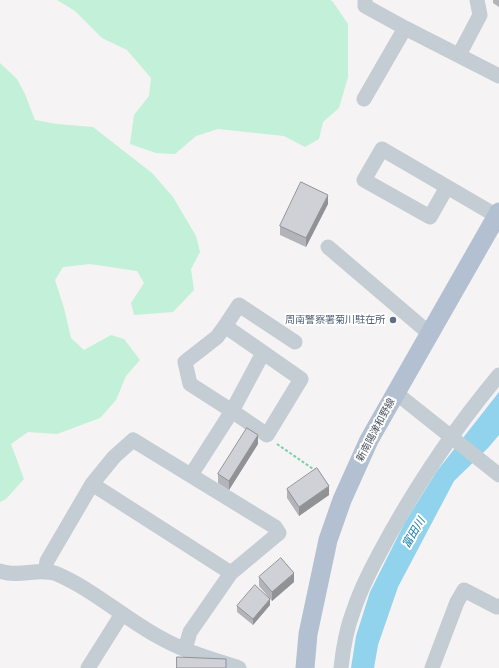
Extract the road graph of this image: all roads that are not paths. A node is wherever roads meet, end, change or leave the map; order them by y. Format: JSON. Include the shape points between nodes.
{"nodes":[{"id":1,"x":365,"y":0,"type":"edge"},
{"id":2,"x":477,"y":0,"type":"edge"},
{"id":3,"x":405,"y":28,"type":"junction"},
{"id":4,"x":459,"y":55,"type":"junction"},
{"id":5,"x":499,"y":76,"type":"edge"},
{"id":6,"x":364,"y":99,"type":"dead end"},
{"id":7,"x":447,"y":187,"type":"junction"},
{"id":8,"x":498,"y":214,"type":"edge"},
{"id":9,"x":328,"y":247,"type":"dead end"},
{"id":10,"x":225,"y":326,"type":"junction"},
{"id":11,"x":430,"y":334,"type":"junction"},
{"id":12,"x":295,"y":342,"type":"dead end"},
{"id":13,"x":263,"y":353,"type":"junction"},
{"id":14,"x":499,"y":375,"type":"edge"},
{"id":15,"x":396,"y":393,"type":"junction"},
{"id":16,"x":232,"y":411,"type":"junction"},
{"id":17,"x":454,"y":440,"type":"junction"},
{"id":18,"x":191,"y":475,"type":"junction"},
{"id":19,"x":499,"y":475,"type":"edge"},
{"id":20,"x":92,"y":484,"type":"junction"},
{"id":21,"x":0,"y":571,"type":"edge"},
{"id":22,"x":45,"y":572,"type":"junction"},
{"id":23,"x":231,"y":572,"type":"junction"},
{"id":24,"x":499,"y":606,"type":"edge"},
{"id":25,"x":122,"y":614,"type":"junction"},
{"id":26,"x":185,"y":649,"type":"junction"},
{"id":27,"x":88,"y":668,"type":"edge"},
{"id":28,"x":239,"y":668,"type":"edge"},
{"id":29,"x":304,"y":668,"type":"edge"},
{"id":30,"x":341,"y":668,"type":"edge"},
{"id":31,"x":432,"y":668,"type":"edge"}],
"edges":[{"from":1,"to":3,"type":"street","via":[[365,6]]},
{"from":2,"to":4,"type":"street","via":[[480,15]]},
{"from":3,"to":4,"type":"street"},
{"from":3,"to":6,"type":"street"},
{"from":4,"to":5,"type":"street"},
{"from":7,"to":7,"type":"street","via":[[382,149],[364,180],[430,217]]},
{"from":7,"to":8,"type":"street"},
{"from":8,"to":11,"type":"main road","name":"新南陽津和野線"},
{"from":9,"to":11,"type":"street"},
{"from":10,"to":12,"type":"street","via":[[238,305]]},
{"from":10,"to":13,"type":"street"},
{"from":10,"to":16,"type":"street","via":[[217,337],[185,362],[190,384]]},
{"from":11,"to":15,"type":"main road","name":"新南陽津和野線"},
{"from":13,"to":16,"type":"street"},
{"from":13,"to":16,"type":"street","via":[[301,379],[267,435]]},
{"from":14,"to":17,"type":"street","via":[[464,419]]},
{"from":15,"to":17,"type":"street"},
{"from":15,"to":29,"type":"main road","name":"新南陽津和野線","via":[[363,452],[328,540],[308,634]]},
{"from":16,"to":18,"type":"street"},
{"from":17,"to":19,"type":"street"},
{"from":17,"to":30,"type":"street","via":[[409,501],[361,590],[352,613]]},
{"from":18,"to":20,"type":"street","via":[[133,440],[114,457]]},
{"from":18,"to":23,"type":"street","via":[[275,527],[279,533]]},
{"from":20,"to":22,"type":"street","via":[[47,561]]},
{"from":20,"to":23,"type":"street"},
{"from":21,"to":22,"type":"street","via":[[21,574]]},
{"from":22,"to":25,"type":"street","via":[[56,574],[97,595]]},
{"from":23,"to":26,"type":"street","via":[[190,632]]},
{"from":24,"to":31,"type":"street","via":[[464,590]]},
{"from":25,"to":26,"type":"street","via":[[160,638]]},
{"from":25,"to":27,"type":"street"},
{"from":26,"to":28,"type":"street"}]}
